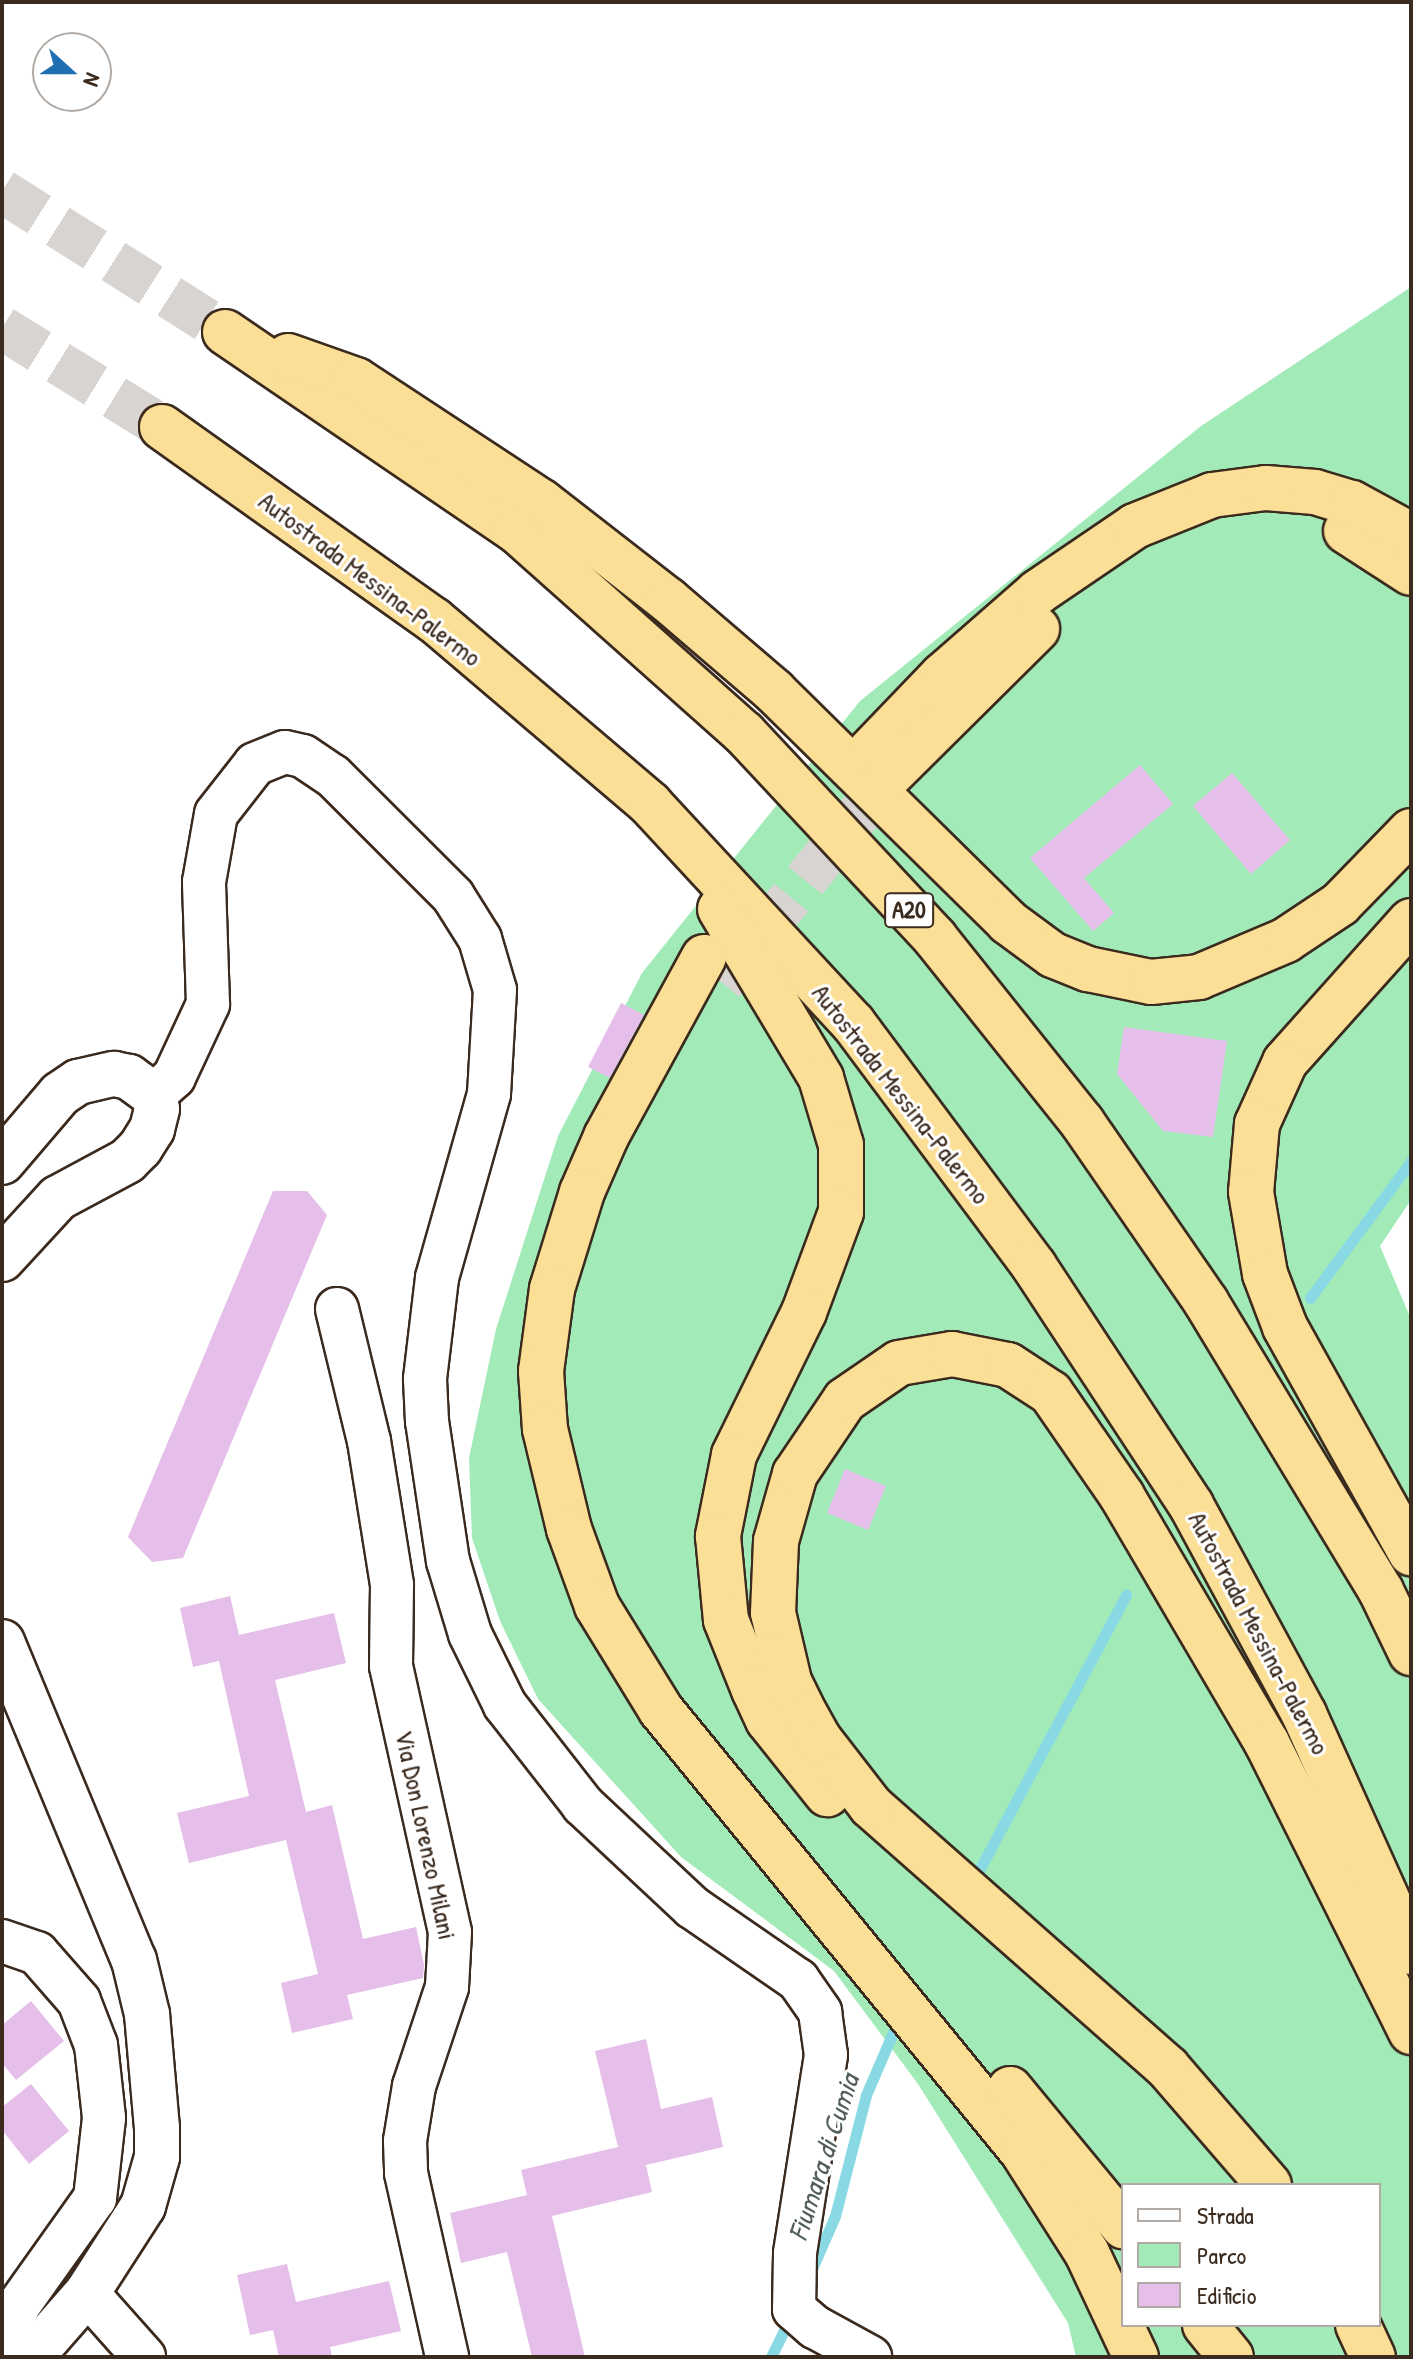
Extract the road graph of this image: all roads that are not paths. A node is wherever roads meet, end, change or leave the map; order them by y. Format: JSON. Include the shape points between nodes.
{"nodes":[{"id":1,"x":162,"y":427,"type":"tunnel mouth"},
{"id":2,"x":1411,"y":535,"type":"edge"},
{"id":3,"x":1411,"y":573,"type":"edge"},
{"id":4,"x":650,"y":804,"type":"junction"},
{"id":5,"x":1411,"y":831,"type":"edge"},
{"id":6,"x":1411,"y":921,"type":"edge"},
{"id":7,"x":154,"y":1095,"type":"junction"},
{"id":8,"x":2,"y":1162,"type":"edge"},
{"id":9,"x":2,"y":1259,"type":"edge"},
{"id":10,"x":337,"y":1309,"type":"dead end"},
{"id":11,"x":1411,"y":1553,"type":"edge"},
{"id":12,"x":2,"y":1642,"type":"edge"},
{"id":13,"x":1411,"y":1653,"type":"edge"},
{"id":14,"x":2,"y":1941,"type":"edge"},
{"id":15,"x":1411,"y":1952,"type":"edge"},
{"id":16,"x":1411,"y":2032,"type":"edge"},
{"id":17,"x":1236,"y":2183,"type":"edge"},
{"id":18,"x":1267,"y":2183,"type":"edge"},
{"id":19,"x":1121,"y":2224,"type":"edge"},
{"id":20,"x":87,"y":2293,"type":"junction"},
{"id":21,"x":1121,"y":2325,"type":"edge"},
{"id":22,"x":1122,"y":2327,"type":"edge"},
{"id":23,"x":1207,"y":2327,"type":"edge"},
{"id":24,"x":1330,"y":2327,"type":"edge"},
{"id":25,"x":1359,"y":2327,"type":"edge"},
{"id":26,"x":6,"y":2357,"type":"edge"},
{"id":27,"x":31,"y":2357,"type":"edge"},
{"id":28,"x":144,"y":2357,"type":"edge"},
{"id":29,"x":447,"y":2357,"type":"edge"},
{"id":30,"x":870,"y":2357,"type":"edge"},
{"id":31,"x":1136,"y":2357,"type":"edge"},
{"id":32,"x":1231,"y":2357,"type":"edge"},
{"id":33,"x":1343,"y":2357,"type":"edge"},
{"id":34,"x":1373,"y":2357,"type":"edge"}],
"edges":[{"from":1,"to":4,"type":"highway","name":"Autostrada Messina-Palermo","via":[[434,620]]},
{"from":2,"to":3,"type":"highway","via":[[1352,503],[1315,492],[1266,488],[1212,495],[1135,526],[1038,592],[943,675],[880,762],[1051,616],[1157,546],[1214,520],[1314,516],[1370,542]]},
{"from":4,"to":15,"type":"highway","name":"Autostrada Messina-Palermo","via":[[853,1023],[1117,1387],[1191,1505],[1297,1702],[1358,1825]]},
{"from":4,"to":17,"type":"highway","via":[[744,945],[821,1078],[841,1145],[841,1212],[826,1260],[758,1399],[723,1497],[718,1574],[726,1620],[754,1690],[792,1754],[853,1823],[1151,2086]]},
{"from":5,"to":13,"type":"highway","number":"A20","via":[[1340,904],[1286,940],[1199,977],[1151,982],[1088,969],[1053,955],[1008,922],[774,691],[542,502],[356,380],[225,332],[517,531],[744,733],[935,938],[1082,1122],[1206,1302],[1381,1591]]},
{"from":6,"to":11,"type":"highway","via":[[1285,1062],[1257,1124],[1251,1192],[1262,1260],[1285,1327]]},
{"from":7,"to":8,"type":"street","via":[[129,1077],[114,1074],[78,1082],[60,1094]]},
{"from":7,"to":9,"type":"street","via":[[152,1129],[140,1148],[127,1161],[58,1198]]},
{"from":7,"to":30,"type":"street","via":[[174,1077],[208,1004],[204,882],[216,814],[255,764],[285,752],[303,756],[333,776],[453,896],[480,939],[495,990],[489,1094],[437,1278],[425,1379],[448,1561],[470,1634],[528,1739],[592,1816],[692,1907],[798,1980],[820,2012],[826,2055],[795,2254],[794,2309],[815,2327]]},
{"from":10,"to":29,"type":"street","name":"Via Don Lorenzo Milani","via":[[369,1441],[392,1585],[391,1666],[450,1932],[447,1987],[414,2086],[405,2141],[406,2173]]},
{"from":12,"to":20,"type":"street","via":[[127,1939],[147,2014],[157,2128],[152,2182],[131,2227]]},
{"from":14,"to":26,"type":"street","via":[[37,1953],[79,2001],[96,2045],[104,2118],[95,2198],[19,2305],[8,2328]]},
{"from":16,"to":18,"type":"highway","via":[[1267,1743],[1122,1496],[1051,1393],[1008,1365],[952,1354],[899,1363],[872,1376],[818,1433],[795,1474],[776,1541],[773,1613],[789,1681],[801,1706],[833,1759],[871,1806],[1168,2068]]},
{"from":19,"to":21,"type":"highway","via":[[705,1732],[656,1663],[604,1564],[571,1428],[567,1373],[575,1294],[626,1146],[713,970],[606,1137],[582,1192],[552,1289],[541,1371],[545,1429],[569,1529],[597,1606],[661,1710],[1022,2151],[1087,2253]]},
{"from":20,"to":27,"type":"street"},
{"from":20,"to":28,"type":"street"},
{"from":22,"to":31,"type":"highway"},
{"from":23,"to":32,"type":"highway"},
{"from":24,"to":33,"type":"highway"},
{"from":25,"to":34,"type":"highway"}]}
